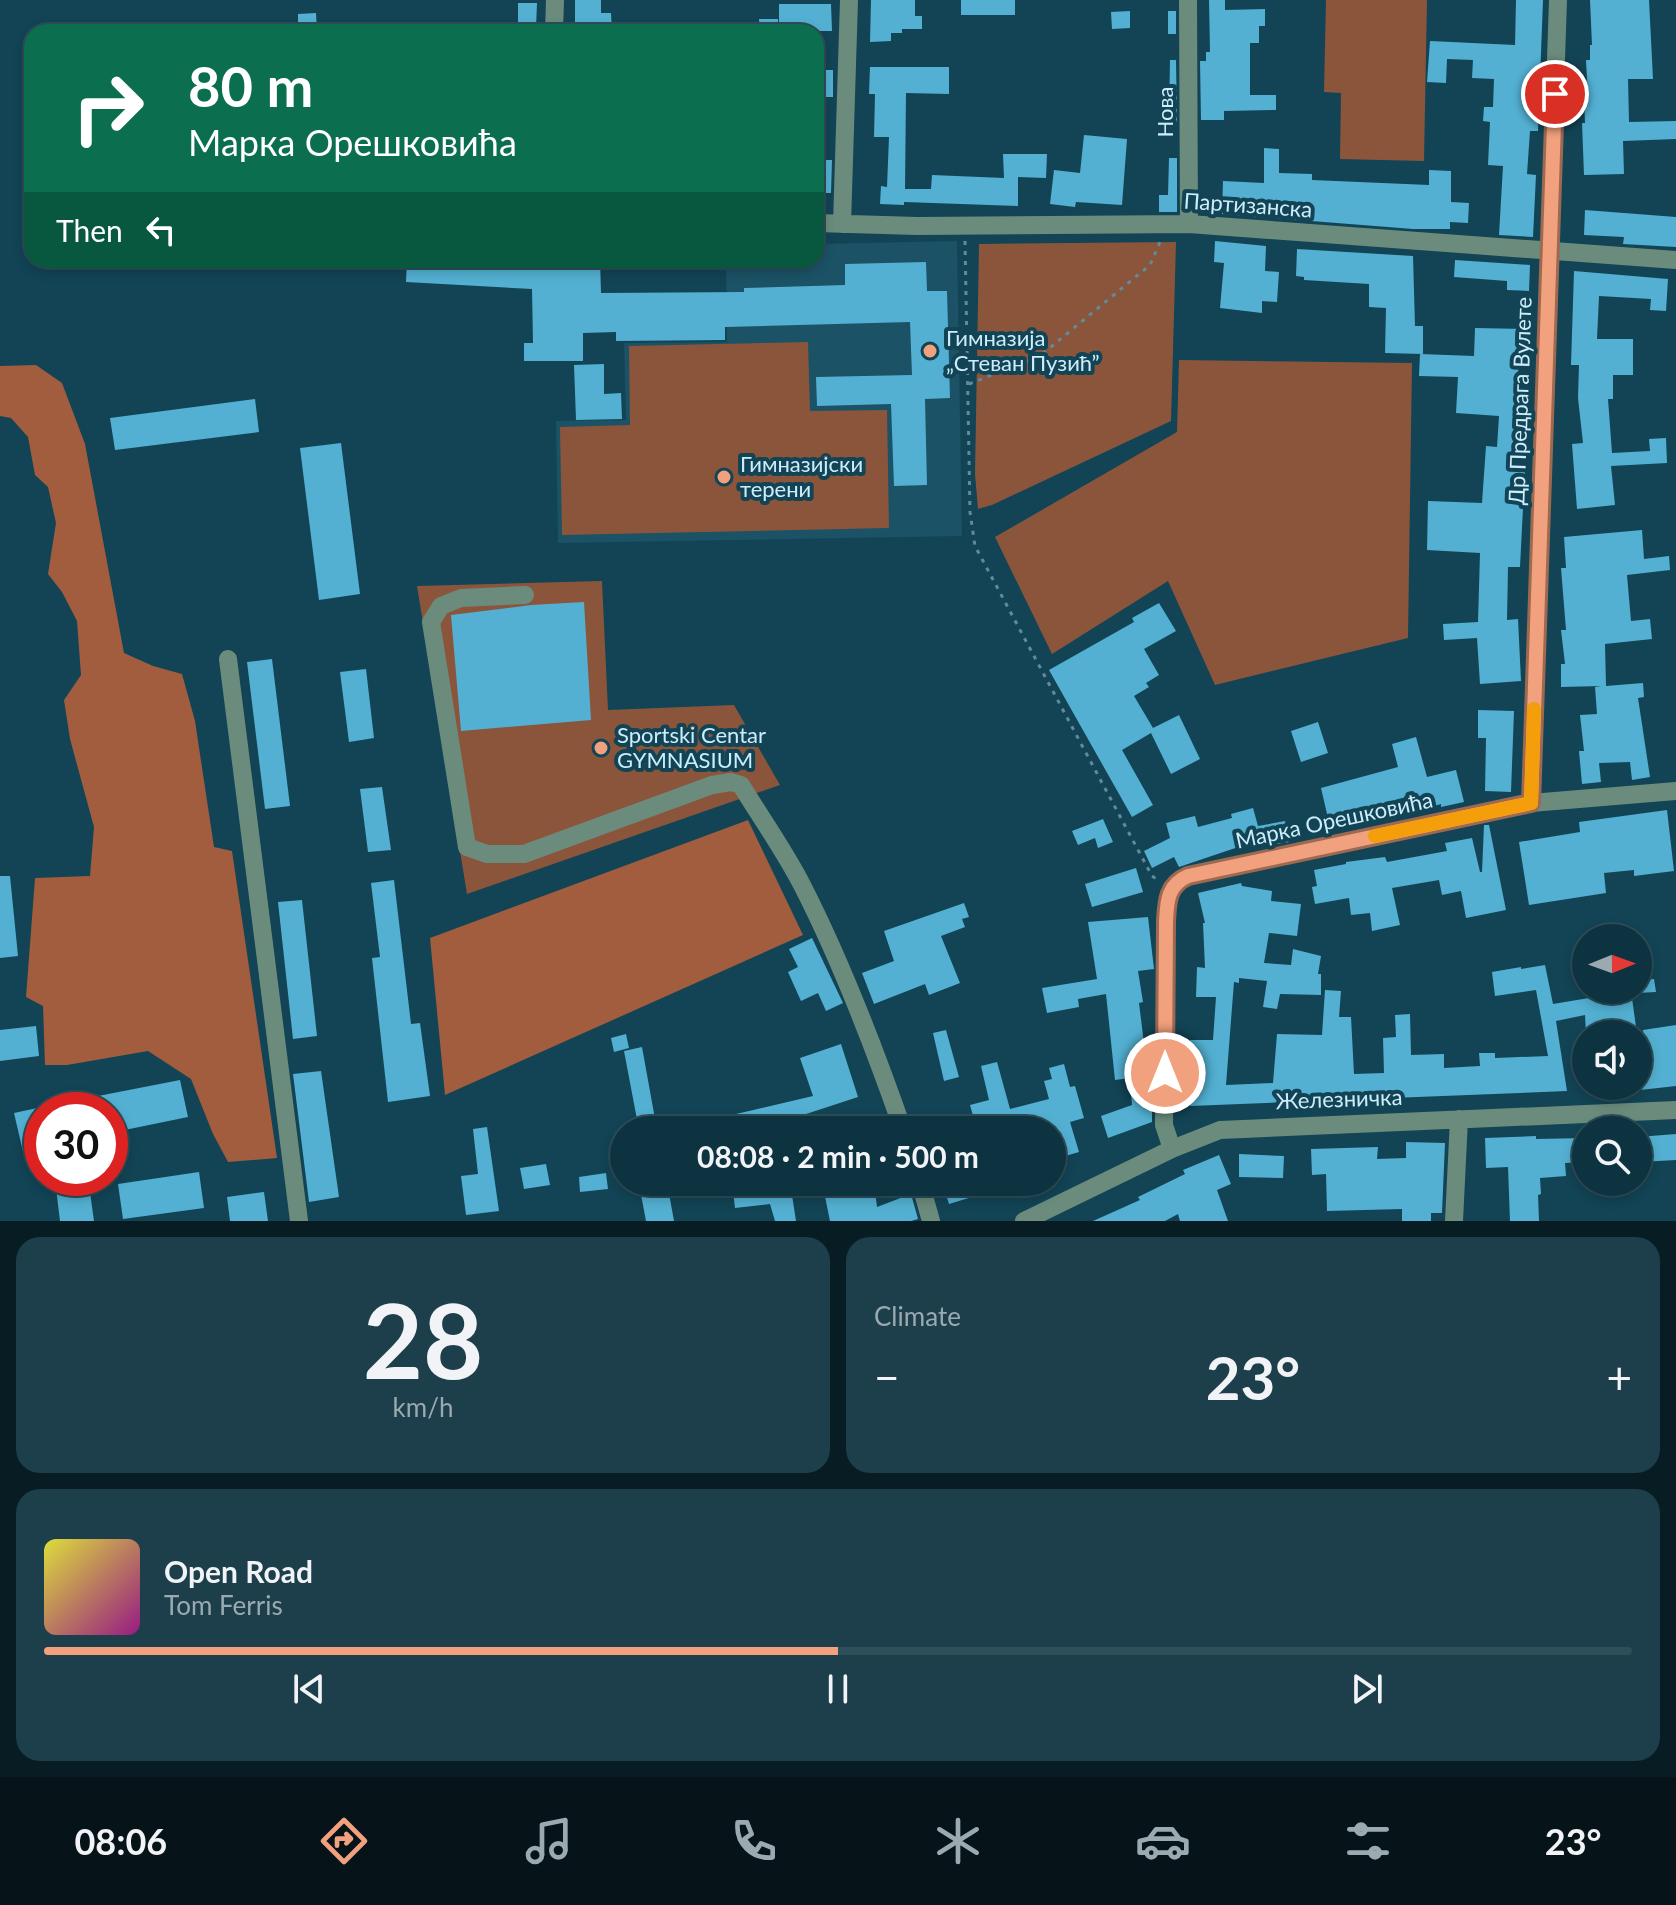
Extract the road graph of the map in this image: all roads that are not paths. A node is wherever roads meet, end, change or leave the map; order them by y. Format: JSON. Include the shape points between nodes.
{"nodes":[{"id":1,"x":555,"y":0,"type":"edge"},
{"id":2,"x":849,"y":0,"type":"edge"},
{"id":3,"x":1188,"y":0,"type":"edge"},
{"id":4,"x":1558,"y":0,"type":"edge"},
{"id":5,"x":554,"y":24,"type":"edge"},
{"id":6,"x":824,"y":223,"type":"edge"},
{"id":7,"x":842,"y":224,"type":"junction"},
{"id":8,"x":1189,"y":224,"type":"junction"},
{"id":9,"x":1549,"y":250,"type":"junction"},
{"id":10,"x":1676,"y":260,"type":"edge"},
{"id":11,"x":525,"y":595,"type":"dead end"},
{"id":12,"x":228,"y":659,"type":"dead end"},
{"id":13,"x":1676,"y":791,"type":"edge"},
{"id":14,"x":1531,"y":803,"type":"junction"},
{"id":15,"x":1676,"y":1110,"type":"edge"},
{"id":16,"x":898,"y":1116,"type":"edge"},
{"id":17,"x":1459,"y":1119,"type":"junction"},
{"id":18,"x":1172,"y":1149,"type":"junction"},
{"id":19,"x":924,"y":1196,"type":"edge"},
{"id":20,"x":299,"y":1221,"type":"edge"},
{"id":21,"x":931,"y":1221,"type":"edge"},
{"id":22,"x":1024,"y":1221,"type":"edge"},
{"id":23,"x":1454,"y":1221,"type":"edge"}],
"edges":[{"from":1,"to":5,"type":"street"},
{"from":2,"to":7,"type":"street"},
{"from":3,"to":8,"type":"street","name":"Нова"},
{"from":4,"to":9,"type":"street","name":"Др Предрага Вулете"},
{"from":6,"to":7,"type":"street","name":"Партизанска"},
{"from":7,"to":8,"type":"street","name":"Партизанска"},
{"from":8,"to":9,"type":"street","name":"Партизанска"},
{"from":9,"to":10,"type":"street","name":"Партизанска"},
{"from":9,"to":14,"type":"street","name":"Др Предрага Вулете"},
{"from":11,"to":16,"type":"street","via":[[461,598],[441,606],[431,622],[467,847],[487,854],[524,854],[712,785],[741,785],[824,931]]},
{"from":12,"to":20,"type":"street"},
{"from":13,"to":14,"type":"street","name":"Марка Орешковића"},
{"from":14,"to":18,"type":"street","name":"Марка Орешковића","via":[[1175,883],[1167,898],[1166,922],[1164,1125]]},
{"from":15,"to":17,"type":"street","name":"Железничка"},
{"from":17,"to":18,"type":"street","name":"Железничка","via":[[1237,1128]]},
{"from":17,"to":23,"type":"street"},
{"from":18,"to":22,"type":"street","name":"Железничка"},
{"from":19,"to":21,"type":"street"}]}
